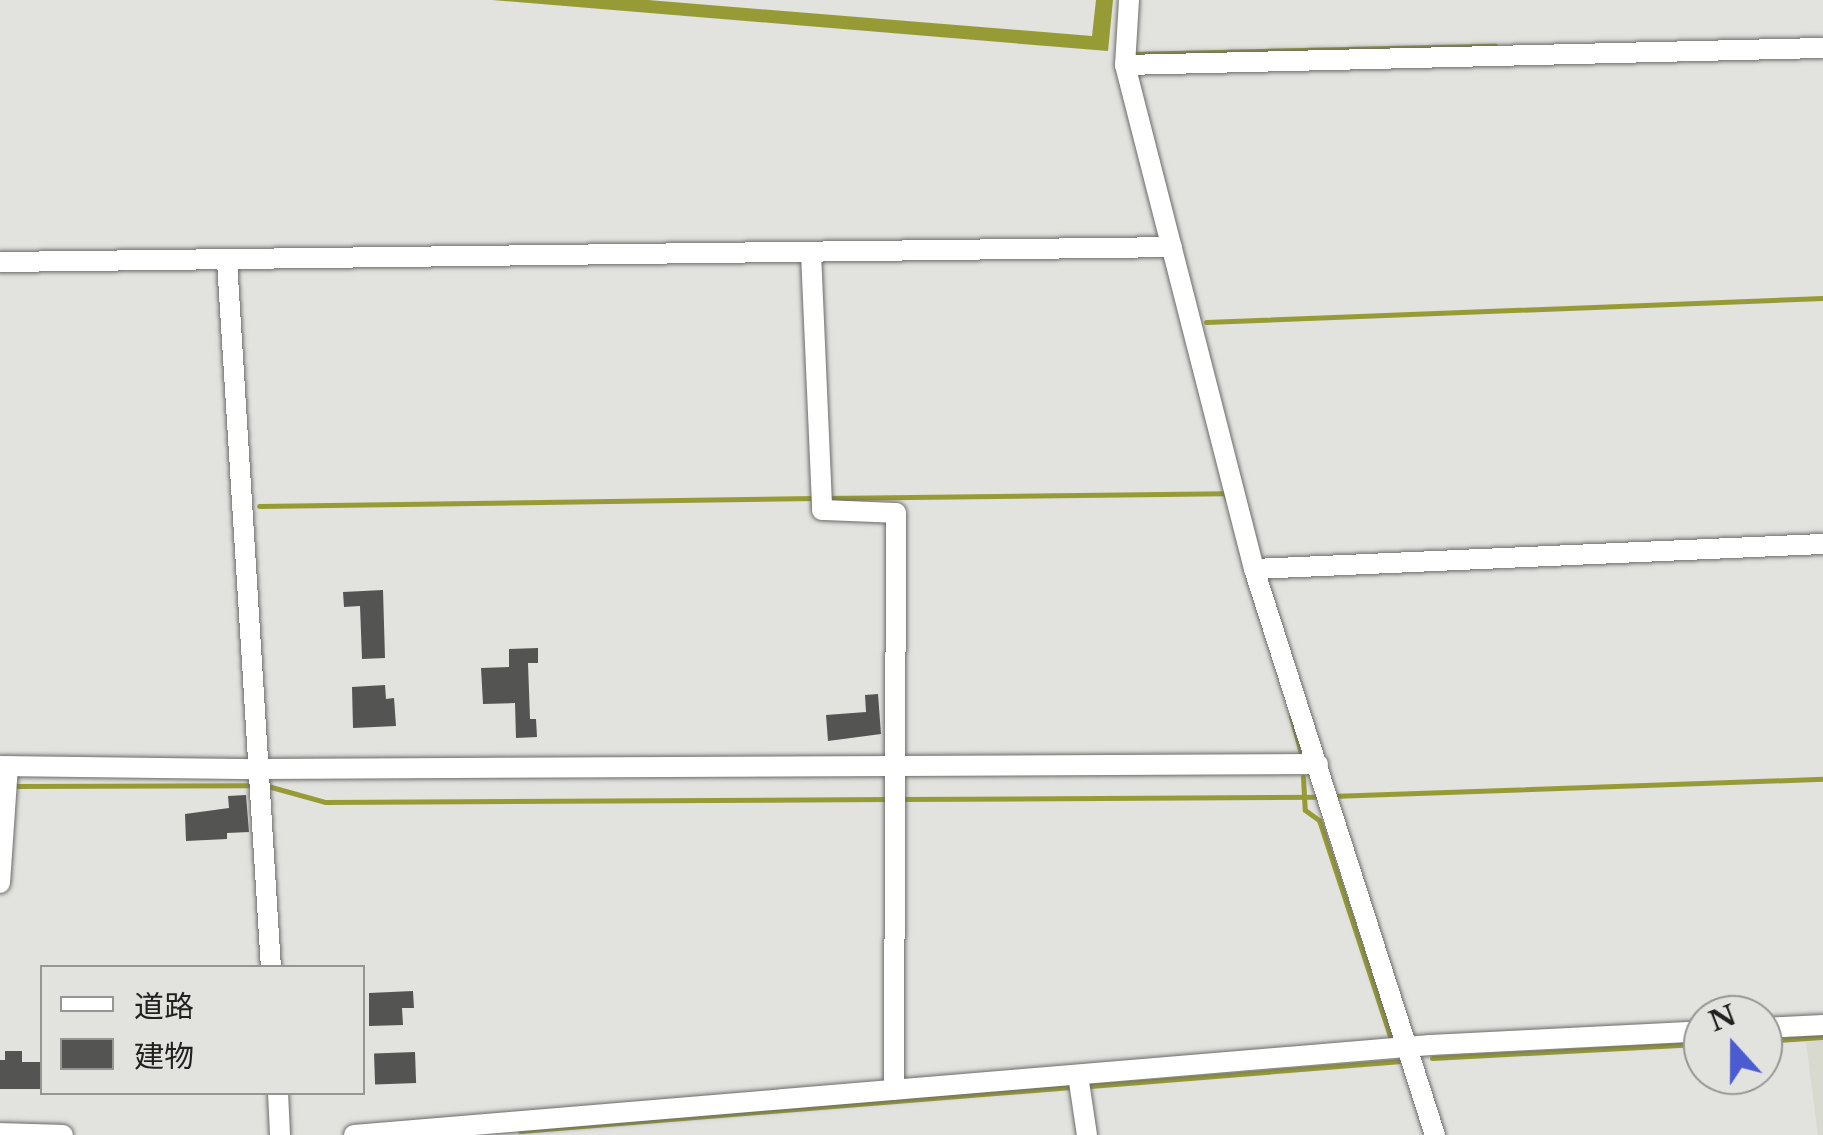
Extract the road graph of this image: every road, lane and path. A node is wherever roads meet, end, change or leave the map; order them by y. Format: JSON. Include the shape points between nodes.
{"nodes":[{"id":1,"x":1130,"y":0,"type":"edge"},
{"id":2,"x":1823,"y":48,"type":"edge"},
{"id":3,"x":1125,"y":57,"type":"junction"},
{"id":4,"x":1172,"y":247,"type":"junction"},
{"id":5,"x":811,"y":253,"type":"junction"},
{"id":6,"x":227,"y":261,"type":"junction"},
{"id":7,"x":0,"y":262,"type":"edge"},
{"id":8,"x":1823,"y":544,"type":"edge"},
{"id":9,"x":1254,"y":569,"type":"junction"},
{"id":10,"x":892,"y":767,"type":"junction"},
{"id":11,"x":1321,"y":774,"type":"junction"},
{"id":12,"x":5,"y":776,"type":"edge"},
{"id":13,"x":261,"y":781,"type":"junction"},
{"id":14,"x":0,"y":883,"type":"edge"},
{"id":15,"x":271,"y":965,"type":"edge"},
{"id":16,"x":1823,"y":1025,"type":"edge"},
{"id":17,"x":1783,"y":1027,"type":"edge"},
{"id":18,"x":1683,"y":1032,"type":"edge"},
{"id":19,"x":1410,"y":1048,"type":"junction"},
{"id":20,"x":1078,"y":1075,"type":"junction"},
{"id":21,"x":894,"y":1090,"type":"junction"},
{"id":22,"x":278,"y":1095,"type":"edge"},
{"id":23,"x":0,"y":1133,"type":"edge"},
{"id":24,"x":63,"y":1135,"type":"edge"},
{"id":25,"x":280,"y":1135,"type":"edge"},
{"id":26,"x":354,"y":1135,"type":"edge"},
{"id":27,"x":1087,"y":1135,"type":"edge"},
{"id":28,"x":1435,"y":1135,"type":"edge"}],
"edges":[{"from":1,"to":3,"type":"street"},
{"from":2,"to":3,"type":"street"},
{"from":3,"to":4,"type":"street"},
{"from":4,"to":5,"type":"street"},
{"from":4,"to":9,"type":"street"},
{"from":5,"to":6,"type":"street"},
{"from":5,"to":10,"type":"street","via":[[822,510],[896,513]]},
{"from":6,"to":7,"type":"street"},
{"from":6,"to":13,"type":"street"},
{"from":8,"to":9,"type":"street"},
{"from":9,"to":11,"type":"street"},
{"from":10,"to":11,"type":"street"},
{"from":10,"to":13,"type":"street"},
{"from":10,"to":21,"type":"street"},
{"from":11,"to":19,"type":"street"},
{"from":12,"to":13,"type":"street"},
{"from":12,"to":14,"type":"street"},
{"from":13,"to":15,"type":"street"},
{"from":16,"to":17,"type":"street"},
{"from":18,"to":19,"type":"street"},
{"from":19,"to":20,"type":"street"},
{"from":19,"to":28,"type":"street"},
{"from":20,"to":21,"type":"street"},
{"from":20,"to":27,"type":"street"},
{"from":21,"to":26,"type":"street"},
{"from":22,"to":25,"type":"street"},
{"from":23,"to":24,"type":"street"}]}
